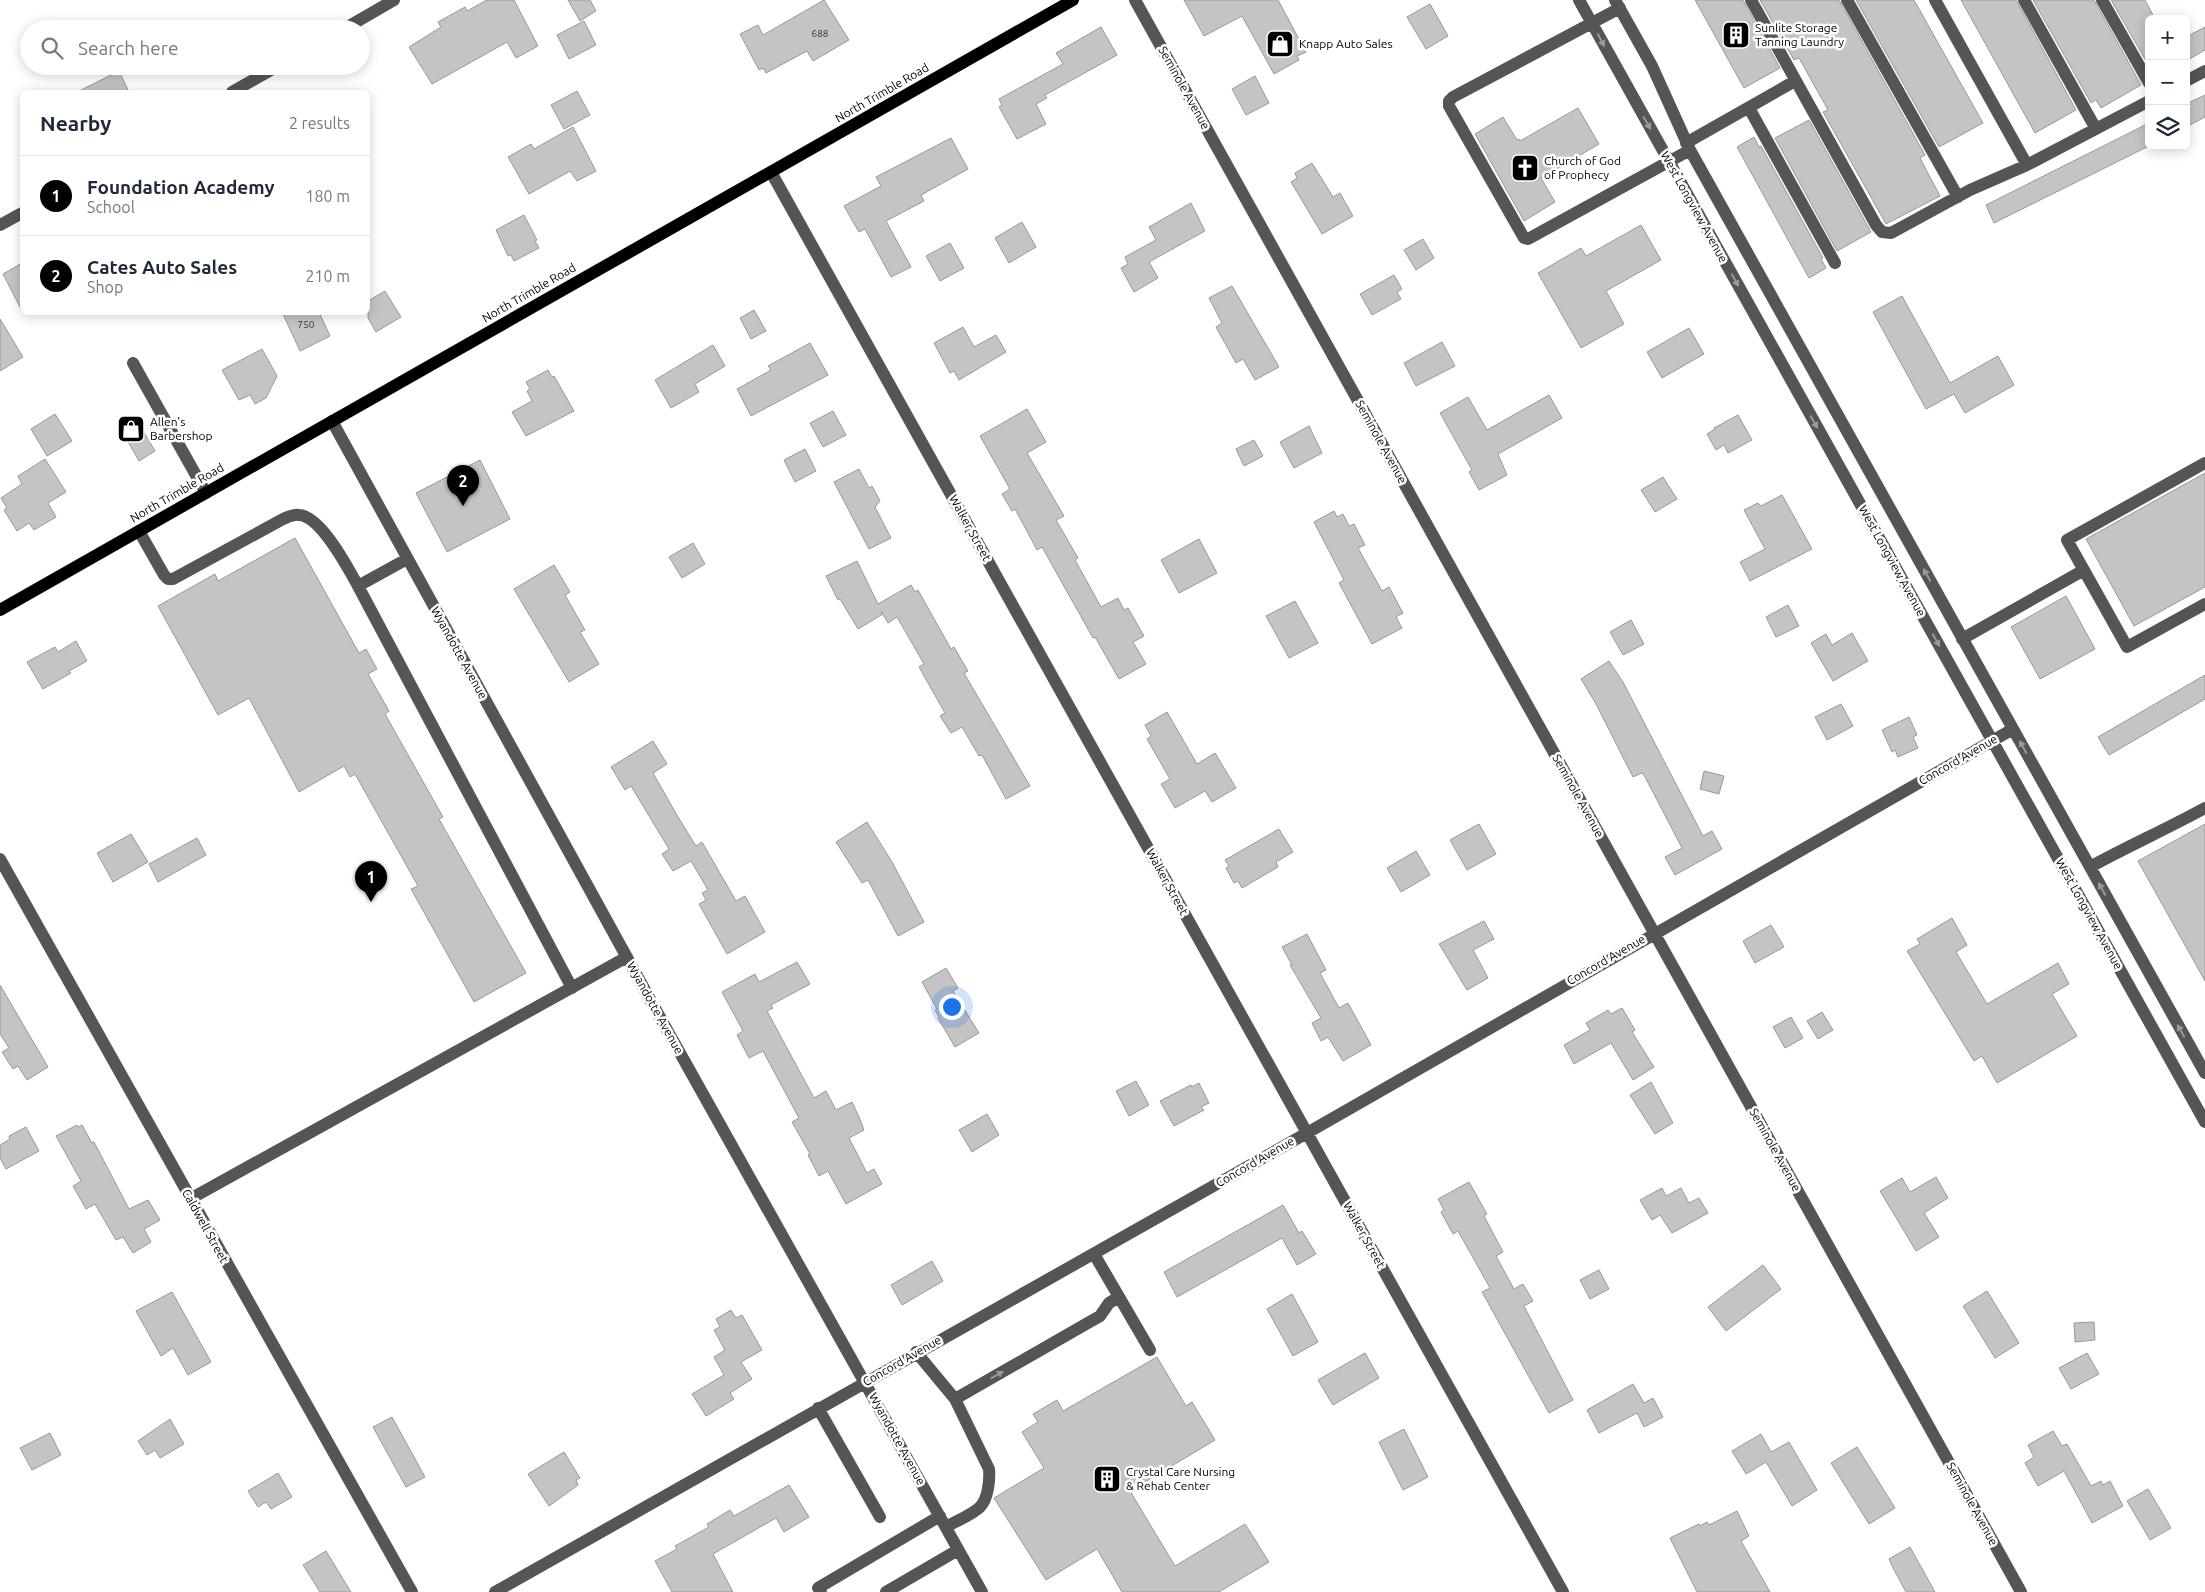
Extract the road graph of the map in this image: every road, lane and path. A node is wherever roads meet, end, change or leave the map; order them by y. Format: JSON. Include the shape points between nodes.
{"nodes":[{"id":1,"x":394,"y":0,"type":"edge"},
{"id":2,"x":1073,"y":0,"type":"edge"},
{"id":3,"x":1135,"y":0,"type":"edge"},
{"id":4,"x":1578,"y":0,"type":"edge"},
{"id":5,"x":1751,"y":0,"type":"edge"},
{"id":6,"x":1847,"y":0,"type":"edge"},
{"id":7,"x":1935,"y":0,"type":"edge"},
{"id":8,"x":2024,"y":0,"type":"edge"},
{"id":9,"x":2102,"y":0,"type":"edge"},
{"id":10,"x":1617,"y":4,"type":"edge"},
{"id":11,"x":360,"y":20,"type":"edge"},
{"id":12,"x":1591,"y":23,"type":"junction"},
{"id":13,"x":2205,"y":71,"type":"edge"},
{"id":14,"x":262,"y":75,"type":"edge"},
{"id":15,"x":2145,"y":76,"type":"edge"},
{"id":16,"x":2190,"y":79,"type":"edge"},
{"id":17,"x":1795,"y":81,"type":"junction"},
{"id":18,"x":236,"y":90,"type":"edge"},
{"id":19,"x":2145,"y":103,"type":"edge"},
{"id":20,"x":1749,"y":108,"type":"junction"},
{"id":21,"x":2096,"y":129,"type":"junction"},
{"id":22,"x":1688,"y":147,"type":"junction"},
{"id":23,"x":1670,"y":163,"type":"junction"},
{"id":24,"x":2027,"y":166,"type":"junction"},
{"id":25,"x":771,"y":172,"type":"junction"},
{"id":26,"x":1958,"y":197,"type":"junction"},
{"id":27,"x":20,"y":214,"type":"edge"},
{"id":28,"x":0,"y":225,"type":"edge"},
{"id":29,"x":1835,"y":263,"type":"dead end"},
{"id":30,"x":133,"y":363,"type":"dead end"},
{"id":31,"x":332,"y":421,"type":"junction"},
{"id":32,"x":2205,"y":463,"type":"edge"},
{"id":33,"x":206,"y":493,"type":"junction"},
{"id":34,"x":139,"y":531,"type":"junction"},
{"id":35,"x":407,"y":559,"type":"junction"},
{"id":36,"x":2084,"y":570,"type":"junction"},
{"id":37,"x":358,"y":586,"type":"junction"},
{"id":38,"x":2205,"y":604,"type":"edge"},
{"id":39,"x":0,"y":610,"type":"edge"},
{"id":40,"x":1962,"y":639,"type":"junction"},
{"id":41,"x":2012,"y":729,"type":"junction"},
{"id":42,"x":1992,"y":741,"type":"junction"},
{"id":43,"x":2205,"y":808,"type":"edge"},
{"id":44,"x":0,"y":859,"type":"edge"},
{"id":45,"x":2090,"y":867,"type":"junction"},
{"id":46,"x":1654,"y":933,"type":"junction"},
{"id":47,"x":627,"y":957,"type":"junction"},
{"id":48,"x":572,"y":988,"type":"junction"},
{"id":49,"x":2205,"y":1073,"type":"edge"},
{"id":50,"x":2205,"y":1122,"type":"edge"},
{"id":51,"x":1307,"y":1133,"type":"junction"},
{"id":52,"x":190,"y":1199,"type":"junction"},
{"id":53,"x":1094,"y":1254,"type":"junction"},
{"id":54,"x":1118,"y":1297,"type":"junction"},
{"id":55,"x":1150,"y":1350,"type":"dead end"},
{"id":56,"x":916,"y":1352,"type":"junction"},
{"id":57,"x":865,"y":1381,"type":"junction"},
{"id":58,"x":954,"y":1400,"type":"junction"},
{"id":59,"x":818,"y":1408,"type":"junction"},
{"id":60,"x":880,"y":1517,"type":"dead end"},
{"id":61,"x":943,"y":1521,"type":"junction"},
{"id":62,"x":958,"y":1550,"type":"junction"},
{"id":63,"x":412,"y":1592,"type":"edge"},
{"id":64,"x":495,"y":1592,"type":"edge"},
{"id":65,"x":821,"y":1592,"type":"edge"},
{"id":66,"x":886,"y":1592,"type":"edge"},
{"id":67,"x":982,"y":1592,"type":"edge"},
{"id":68,"x":1563,"y":1592,"type":"edge"},
{"id":69,"x":2021,"y":1592,"type":"edge"}],
"edges":[{"from":1,"to":11,"type":"street"},
{"from":2,"to":25,"type":"main road","name":"North Trimble Road"},
{"from":3,"to":46,"type":"street","name":"Seminole Avenue"},
{"from":4,"to":12,"type":"street","name":"West Longview Avenue"},
{"from":5,"to":17,"type":"street"},
{"from":6,"to":26,"type":"street"},
{"from":7,"to":24,"type":"street"},
{"from":8,"to":21,"type":"street"},
{"from":9,"to":15,"type":"street"},
{"from":10,"to":12,"type":"street"},
{"from":10,"to":22,"type":"street","name":"West Longview Avenue","via":[[1652,66]]},
{"from":12,"to":23,"type":"street","name":"West Longview Avenue","one_way":true},
{"from":12,"to":23,"type":"street","via":[[1449,101],[1521,236],[1528,239]]},
{"from":13,"to":16,"type":"street"},
{"from":14,"to":18,"type":"street"},
{"from":17,"to":20,"type":"street"},
{"from":17,"to":26,"type":"street","via":[[1882,232],[1892,233]]},
{"from":19,"to":21,"type":"street"},
{"from":20,"to":22,"type":"street"},
{"from":20,"to":29,"type":"street"},
{"from":21,"to":24,"type":"street"},
{"from":22,"to":23,"type":"street"},
{"from":40,"to":22,"type":"street","name":"West Longview Avenue","one_way":true},
{"from":23,"to":42,"type":"street","name":"West Longview Avenue","one_way":true},
{"from":24,"to":26,"type":"street"},
{"from":25,"to":31,"type":"main road","name":"North Trimble Road"},
{"from":25,"to":51,"type":"street","name":"Walker Street"},
{"from":27,"to":28,"type":"street"},
{"from":30,"to":33,"type":"street"},
{"from":31,"to":33,"type":"main road","name":"North Trimble Road"},
{"from":31,"to":35,"type":"street","name":"Wyandotte Avenue"},
{"from":32,"to":36,"type":"street","via":[[2067,540]]},
{"from":33,"to":34,"type":"main road","name":"North Trimble Road"},
{"from":34,"to":37,"type":"street","via":[[164,575],[173,579],[298,514],[310,519],[337,548]]},
{"from":34,"to":39,"type":"main road","name":"North Trimble Road"},
{"from":35,"to":37,"type":"street"},
{"from":35,"to":47,"type":"street","name":"Wyandotte Avenue"},
{"from":36,"to":38,"type":"street","via":[[2127,647]]},
{"from":36,"to":40,"type":"street"},
{"from":37,"to":48,"type":"street"},
{"from":40,"to":41,"type":"street","name":"West Longview Avenue"},
{"from":41,"to":42,"type":"street","name":"Concord Avenue"},
{"from":45,"to":41,"type":"street","name":"West Longview Avenue","one_way":true},
{"from":42,"to":46,"type":"street","name":"Concord Avenue"},
{"from":42,"to":50,"type":"street","name":"West Longview Avenue"},
{"from":43,"to":45,"type":"street"},
{"from":44,"to":52,"type":"street","name":"Caldwell Street"},
{"from":49,"to":45,"type":"street","name":"West Longview Avenue","one_way":true},
{"from":46,"to":51,"type":"street","name":"Concord Avenue"},
{"from":46,"to":69,"type":"street","name":"Seminole Avenue"},
{"from":47,"to":48,"type":"street"},
{"from":47,"to":57,"type":"street","name":"Wyandotte Avenue"},
{"from":48,"to":52,"type":"street"},
{"from":51,"to":53,"type":"street","name":"Concord Avenue"},
{"from":51,"to":68,"type":"street","name":"Walker Street"},
{"from":52,"to":63,"type":"street","name":"Caldwell Street"},
{"from":53,"to":54,"type":"street"},
{"from":53,"to":56,"type":"street","name":"Concord Avenue"},
{"from":54,"to":55,"type":"street"},
{"from":58,"to":54,"type":"street","one_way":true,"via":[[1100,1316]]},
{"from":56,"to":57,"type":"street","name":"Concord Avenue"},
{"from":56,"to":58,"type":"street"},
{"from":57,"to":59,"type":"street","name":"Concord Avenue"},
{"from":57,"to":61,"type":"street","name":"Wyandotte Avenue"},
{"from":58,"to":61,"type":"street","via":[[990,1477],[980,1507]]},
{"from":59,"to":60,"type":"street"},
{"from":59,"to":64,"type":"street","name":"Concord Avenue"},
{"from":61,"to":62,"type":"street","name":"Wyandotte Avenue"},
{"from":61,"to":65,"type":"street","via":[[818,1588]]},
{"from":62,"to":66,"type":"street"},
{"from":62,"to":67,"type":"street","name":"Wyandotte Avenue"}]}
